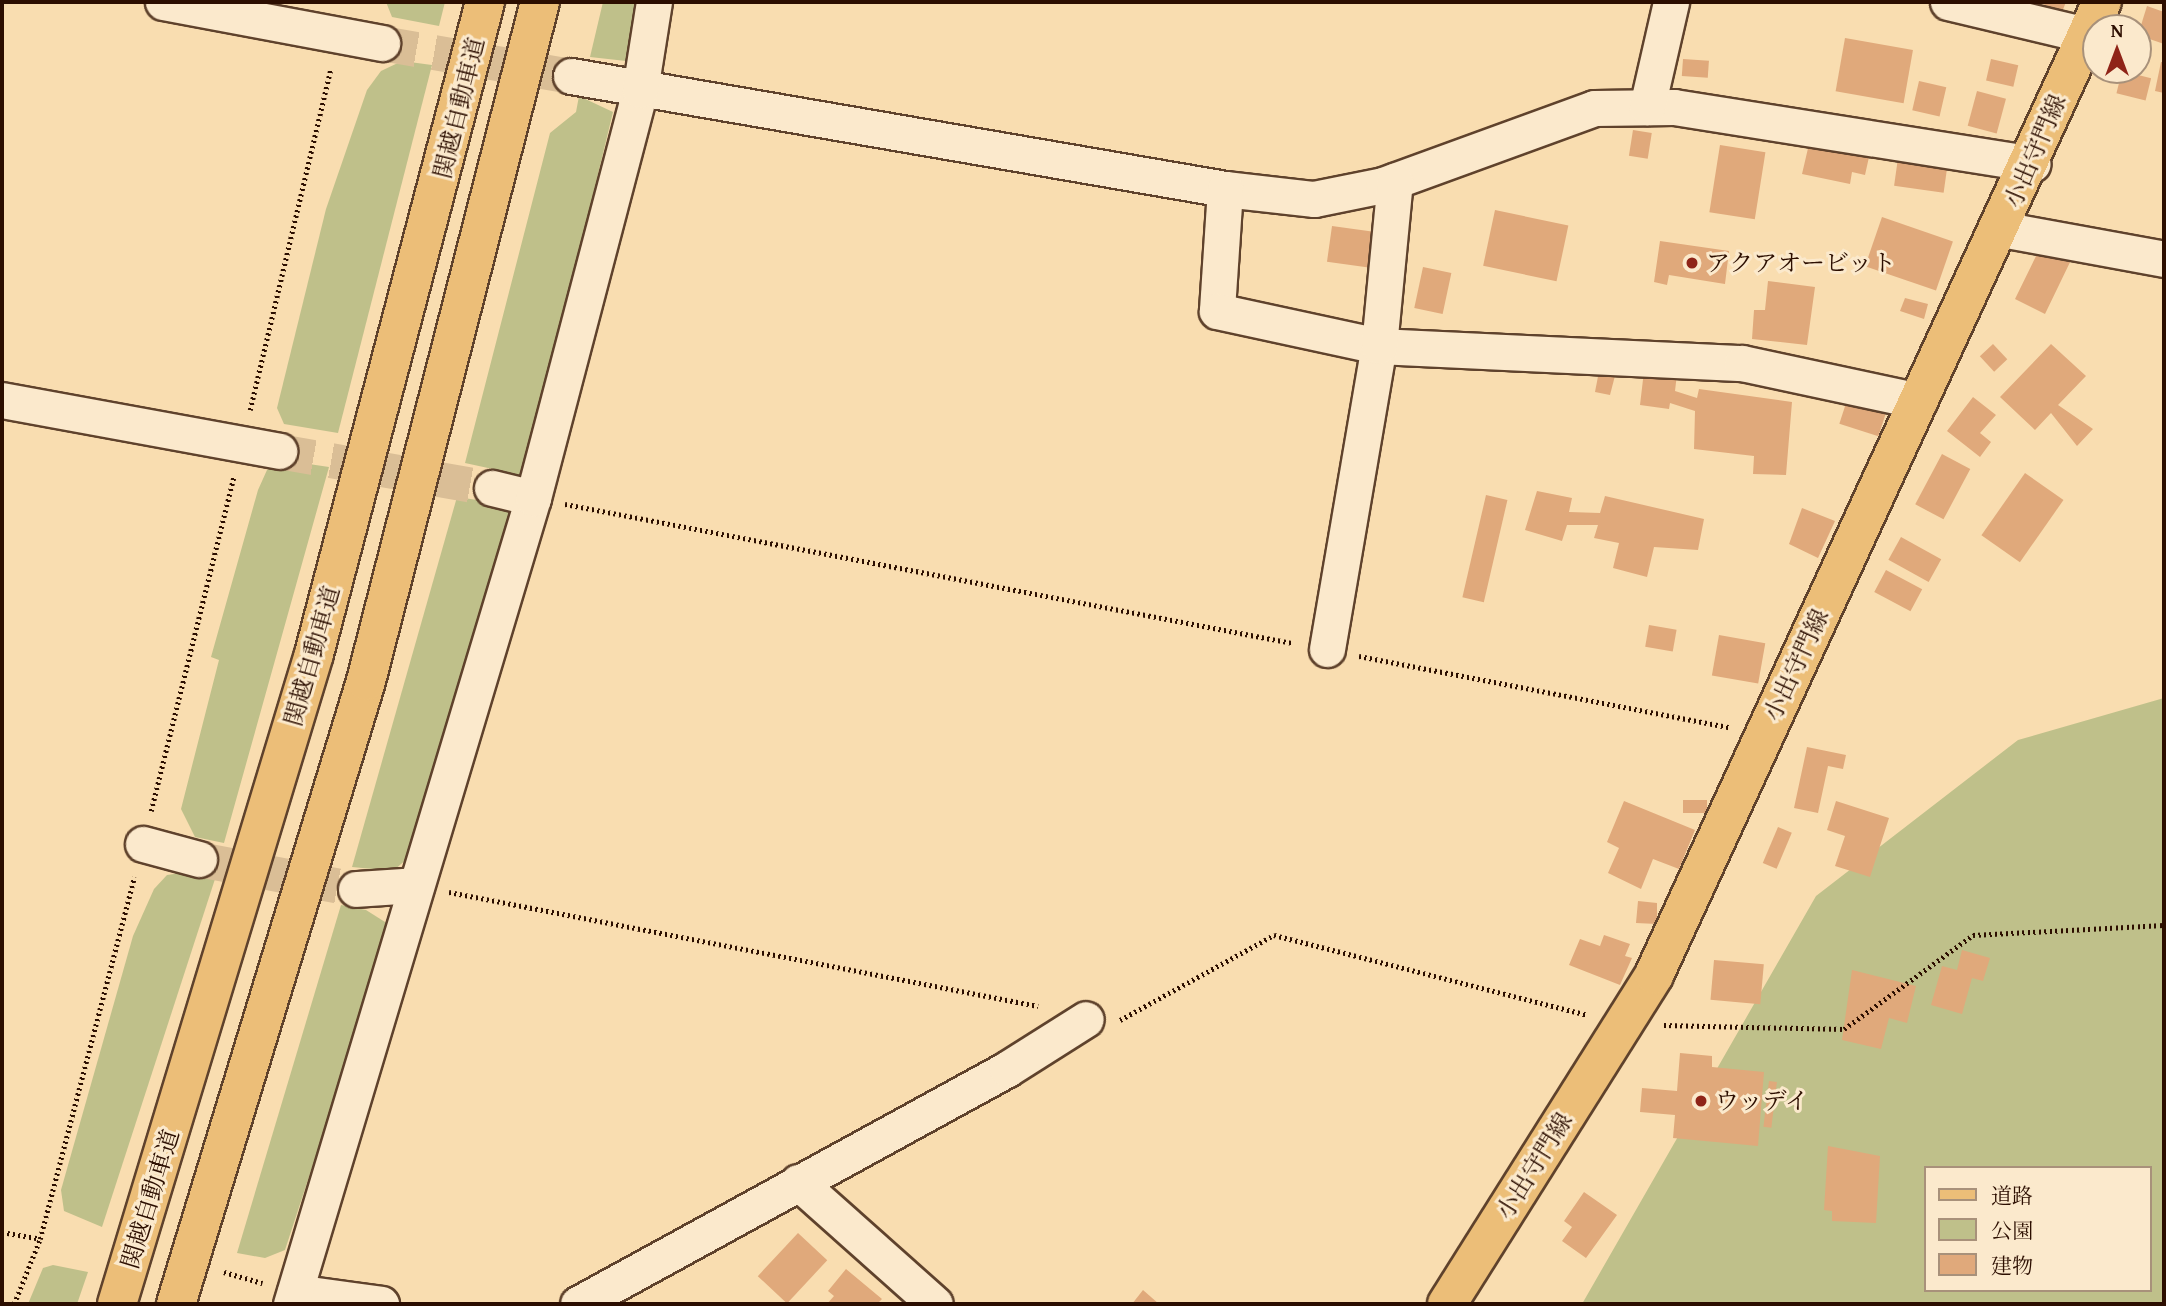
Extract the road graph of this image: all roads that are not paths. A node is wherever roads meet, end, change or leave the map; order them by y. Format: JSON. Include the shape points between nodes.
{"nodes":[{"id":1,"x":163,"y":2,"type":"edge"},
{"id":2,"x":485,"y":2,"type":"edge"},
{"id":3,"x":540,"y":2,"type":"edge"},
{"id":4,"x":654,"y":2,"type":"edge"},
{"id":5,"x":1671,"y":2,"type":"edge"},
{"id":6,"x":1948,"y":2,"type":"edge"},
{"id":7,"x":2082,"y":17,"type":"edge"},
{"id":8,"x":382,"y":43,"type":"tunnel mouth"},
{"id":9,"x":2082,"y":46,"type":"edge"},
{"id":10,"x":571,"y":76,"type":"tunnel mouth"},
{"id":11,"x":640,"y":90,"type":"junction"},
{"id":12,"x":1647,"y":107,"type":"junction"},
{"id":13,"x":2032,"y":164,"type":"junction"},
{"id":14,"x":1395,"y":181,"type":"junction"},
{"id":15,"x":1224,"y":189,"type":"junction"},
{"id":16,"x":2001,"y":229,"type":"junction"},
{"id":17,"x":2164,"y":259,"type":"edge"},
{"id":18,"x":1379,"y":346,"type":"junction"},
{"id":19,"x":2,"y":400,"type":"edge"},
{"id":20,"x":1919,"y":401,"type":"junction"},
{"id":21,"x":279,"y":451,"type":"tunnel mouth"},
{"id":22,"x":492,"y":488,"type":"tunnel mouth"},
{"id":23,"x":533,"y":498,"type":"junction"},
{"id":24,"x":1327,"y":649,"type":"road end"},
{"id":25,"x":143,"y":844,"type":"road end"},
{"id":26,"x":199,"y":859,"type":"tunnel mouth"},
{"id":27,"x":416,"y":886,"type":"junction"},
{"id":28,"x":356,"y":889,"type":"tunnel mouth"},
{"id":29,"x":1086,"y":1019,"type":"road end"},
{"id":30,"x":799,"y":1182,"type":"junction"},
{"id":31,"x":293,"y":1298,"type":"edge"},
{"id":32,"x":117,"y":1304,"type":"edge"},
{"id":33,"x":176,"y":1304,"type":"edge"},
{"id":34,"x":381,"y":1304,"type":"edge"},
{"id":35,"x":578,"y":1304,"type":"edge"},
{"id":36,"x":935,"y":1304,"type":"edge"},
{"id":37,"x":1447,"y":1304,"type":"edge"}],
"edges":[{"from":1,"to":8,"type":"street"},
{"from":2,"to":32,"type":"main road","name":"関越自動車道","via":[[314,654]]},
{"from":3,"to":33,"type":"main road","via":[[366,681]]},
{"from":4,"to":11,"type":"street"},
{"from":5,"to":12,"type":"street"},
{"from":6,"to":7,"type":"street"},
{"from":9,"to":13,"type":"main road","name":"小出守門線"},
{"from":10,"to":11,"type":"street"},
{"from":11,"to":15,"type":"street"},
{"from":11,"to":23,"type":"street"},
{"from":12,"to":13,"type":"street"},
{"from":12,"to":14,"type":"street","via":[[1594,108]]},
{"from":13,"to":16,"type":"main road","name":"小出守門線"},
{"from":14,"to":15,"type":"street","via":[[1314,199]]},
{"from":14,"to":18,"type":"street"},
{"from":15,"to":18,"type":"street","via":[[1217,312]]},
{"from":16,"to":17,"type":"street"},
{"from":16,"to":20,"type":"main road","name":"小出守門線"},
{"from":18,"to":20,"type":"street","via":[[1742,363]]},
{"from":18,"to":24,"type":"street"},
{"from":19,"to":21,"type":"street"},
{"from":20,"to":37,"type":"main road","name":"小出守門線","via":[[1654,975]]},
{"from":22,"to":23,"type":"street"},
{"from":23,"to":27,"type":"street"},
{"from":25,"to":26,"type":"street"},
{"from":27,"to":28,"type":"street"},
{"from":27,"to":31,"type":"street"},
{"from":29,"to":30,"type":"street"},
{"from":30,"to":35,"type":"street"},
{"from":30,"to":36,"type":"street"},
{"from":31,"to":34,"type":"street"}]}
